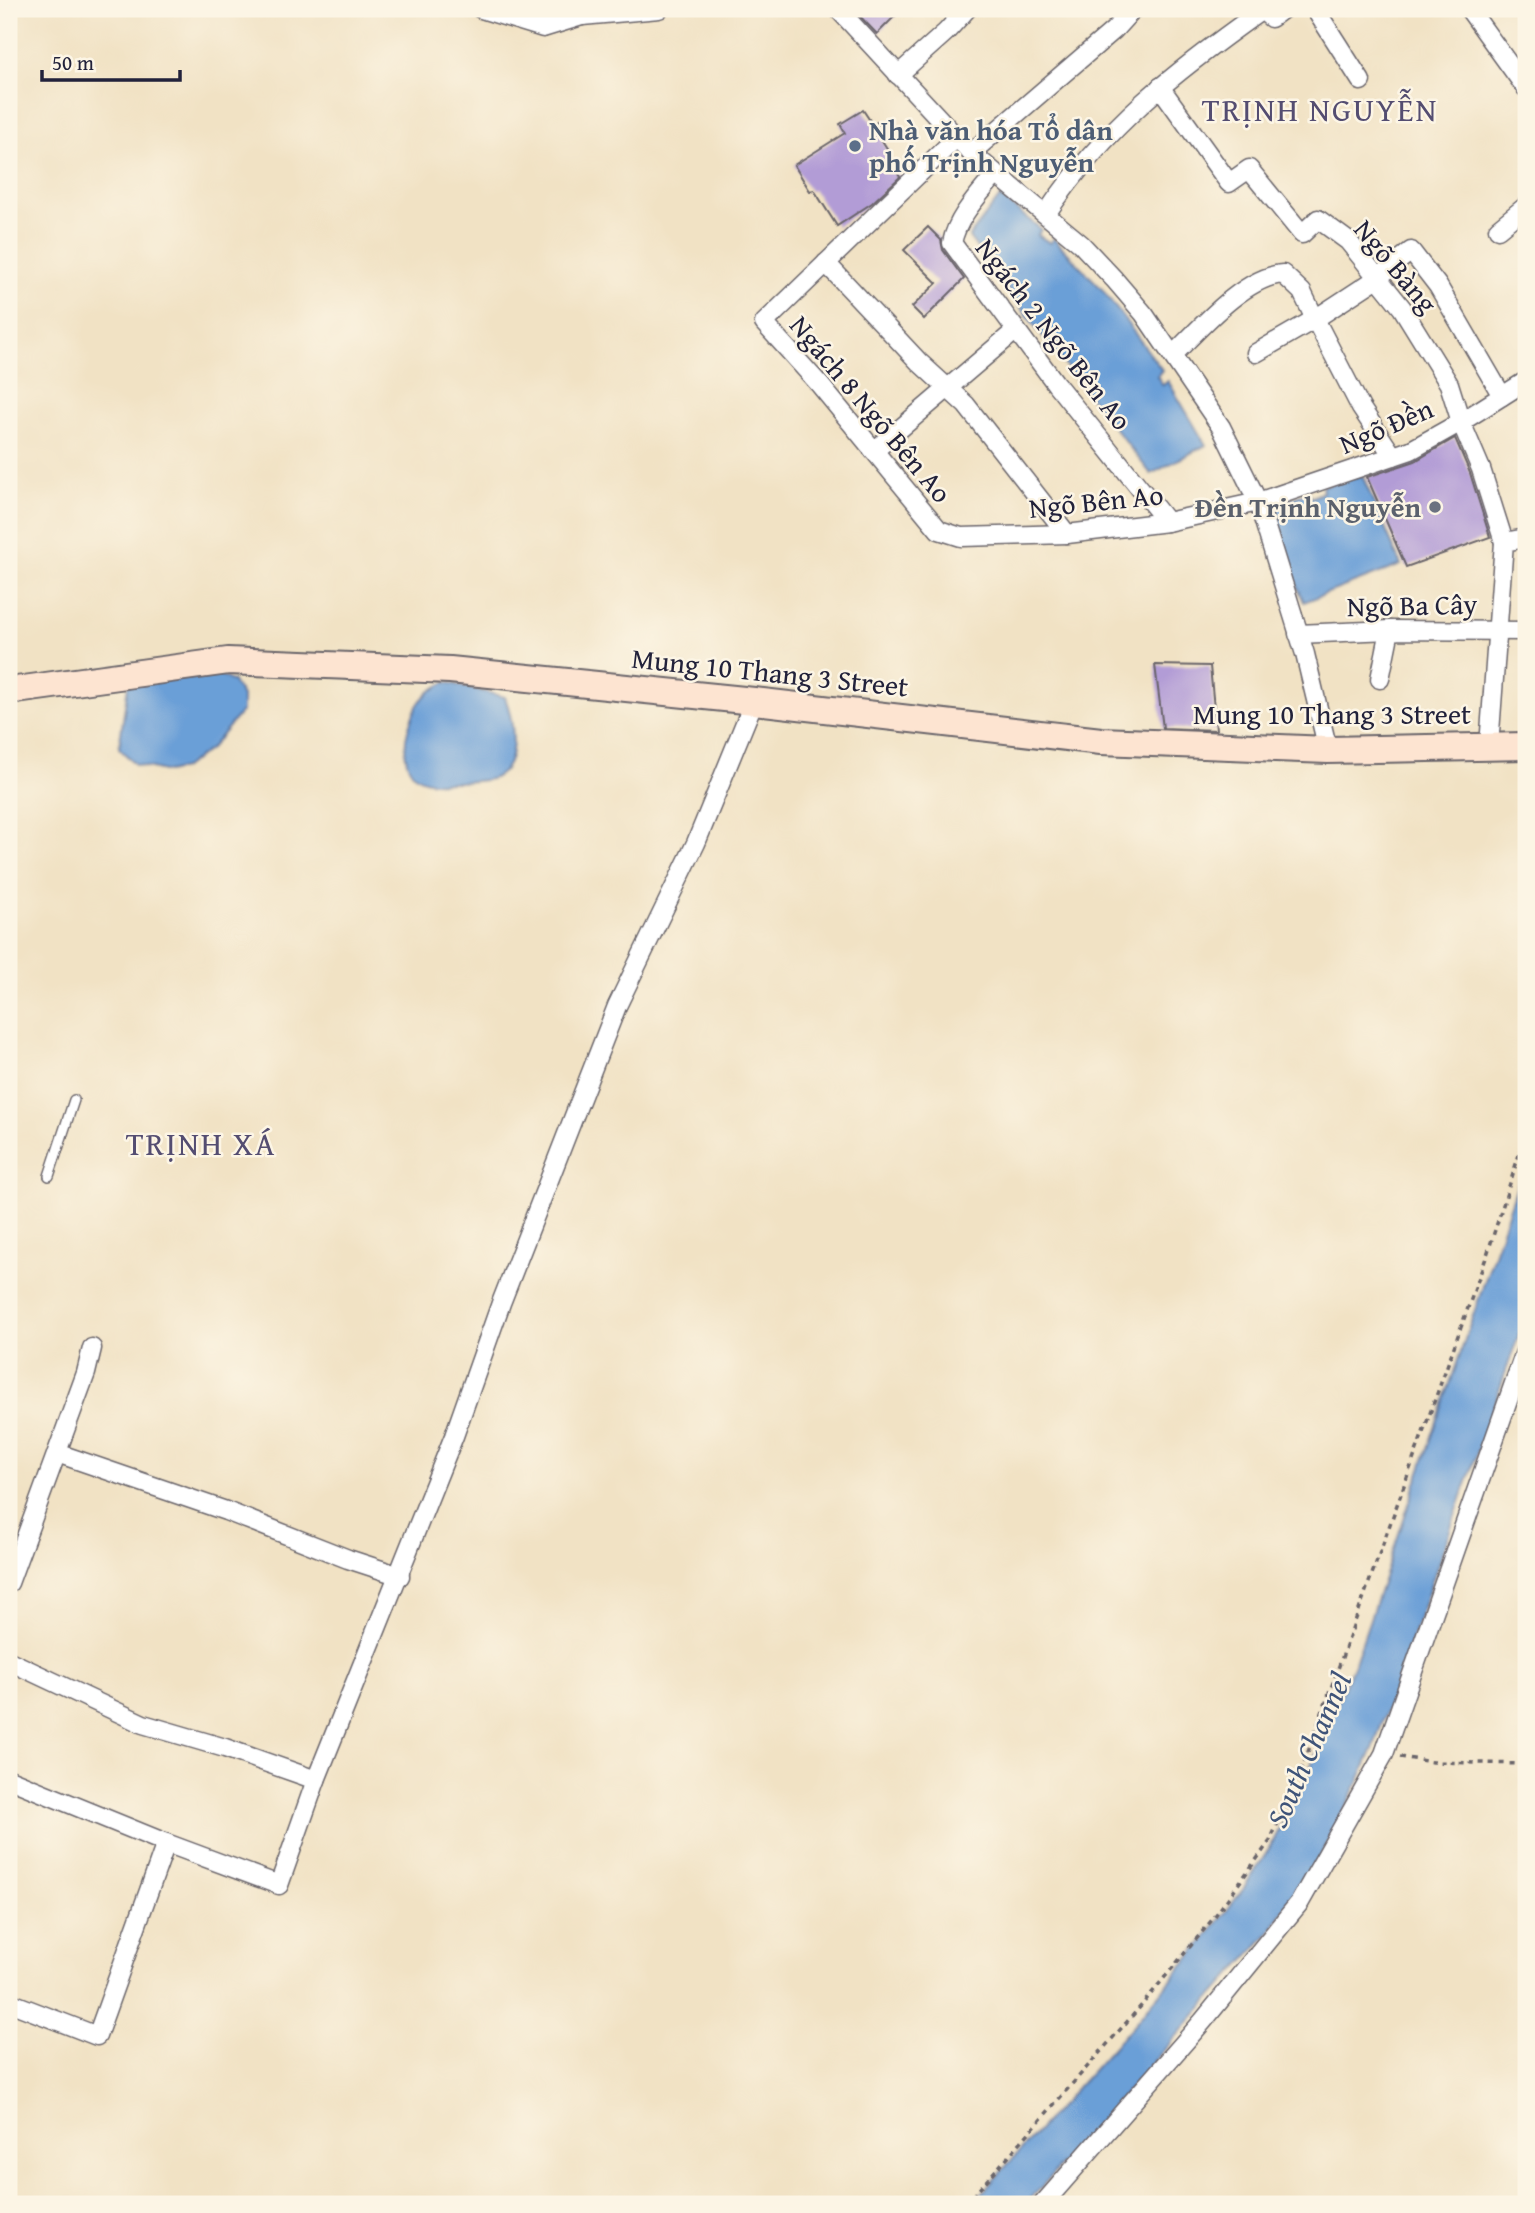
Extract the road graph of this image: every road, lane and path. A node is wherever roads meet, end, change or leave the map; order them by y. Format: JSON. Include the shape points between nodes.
{"nodes":[{"id":1,"x":481,"y":9,"type":"edge"},
{"id":2,"x":659,"y":9,"type":"edge"},
{"id":3,"x":838,"y":9,"type":"edge"},
{"id":4,"x":967,"y":9,"type":"edge"},
{"id":5,"x":1133,"y":9,"type":"edge"},
{"id":6,"x":1283,"y":9,"type":"edge"},
{"id":7,"x":1315,"y":9,"type":"edge"},
{"id":8,"x":1469,"y":9,"type":"edge"},
{"id":9,"x":589,"y":12,"type":"edge"},
{"id":10,"x":898,"y":75,"type":"junction"},
{"id":11,"x":1361,"y":81,"type":"dead end"},
{"id":12,"x":1160,"y":87,"type":"junction"},
{"id":13,"x":1526,"y":88,"type":"edge"},
{"id":14,"x":956,"y":138,"type":"junction"},
{"id":15,"x":971,"y":153,"type":"junction"},
{"id":16,"x":996,"y":174,"type":"junction"},
{"id":17,"x":1526,"y":206,"type":"edge"},
{"id":18,"x":1046,"y":214,"type":"junction"},
{"id":19,"x":1499,"y":229,"type":"dead end"},
{"id":20,"x":826,"y":263,"type":"junction"},
{"id":21,"x":1376,"y":279,"type":"junction"},
{"id":22,"x":1315,"y":318,"type":"junction"},
{"id":23,"x":1015,"y":331,"type":"junction"},
{"id":24,"x":1256,"y":353,"type":"dead end"},
{"id":25,"x":1173,"y":355,"type":"junction"},
{"id":26,"x":1526,"y":381,"type":"edge"},
{"id":27,"x":948,"y":388,"type":"junction"},
{"id":28,"x":1502,"y":396,"type":"junction"},
{"id":29,"x":1461,"y":422,"type":"junction"},
{"id":30,"x":874,"y":451,"type":"junction"},
{"id":31,"x":1393,"y":456,"type":"junction"},
{"id":32,"x":1258,"y":502,"type":"junction"},
{"id":33,"x":1167,"y":522,"type":"junction"},
{"id":34,"x":939,"y":530,"type":"joint"},
{"id":35,"x":1067,"y":534,"type":"junction"},
{"id":36,"x":1526,"y":538,"type":"edge"},
{"id":37,"x":1504,"y":542,"type":"junction"},
{"id":38,"x":1390,"y":630,"type":"junction"},
{"id":39,"x":1498,"y":631,"type":"junction"},
{"id":40,"x":1526,"y":631,"type":"edge"},
{"id":41,"x":1298,"y":634,"type":"junction"},
{"id":42,"x":1380,"y":679,"type":"dead end"},
{"id":43,"x":9,"y":691,"type":"edge"},
{"id":44,"x":754,"y":701,"type":"junction"},
{"id":45,"x":1489,"y":746,"type":"junction"},
{"id":46,"x":1526,"y":746,"type":"edge"},
{"id":47,"x":1328,"y":750,"type":"junction"},
{"id":48,"x":74,"y":1100,"type":"dead end"},
{"id":49,"x":1526,"y":1133,"type":"edge"},
{"id":50,"x":49,"y":1175,"type":"dead end"},
{"id":51,"x":92,"y":1348,"type":"dead end"},
{"id":52,"x":1526,"y":1353,"type":"edge"},
{"id":53,"x":57,"y":1453,"type":"junction"},
{"id":54,"x":400,"y":1576,"type":"junction"},
{"id":55,"x":10,"y":1578,"type":"edge"},
{"id":56,"x":9,"y":1661,"type":"edge"},
{"id":57,"x":1384,"y":1754,"type":"junction"},
{"id":58,"x":1526,"y":1764,"type":"edge"},
{"id":59,"x":9,"y":1779,"type":"edge"},
{"id":60,"x":316,"y":1780,"type":"junction"},
{"id":61,"x":166,"y":1843,"type":"junction"},
{"id":62,"x":9,"y":2002,"type":"edge"},
{"id":63,"x":965,"y":2204,"type":"edge"},
{"id":64,"x":1043,"y":2204,"type":"edge"}],
"edges":[{"from":1,"to":9,"type":"street","via":[[543,28]]},
{"from":2,"to":9,"type":"street"},
{"from":3,"to":10,"type":"street"},
{"from":4,"to":10,"type":"street"},
{"from":5,"to":15,"type":"street"},
{"from":6,"to":12,"type":"street","via":[[1270,18],[1262,10]]},
{"from":7,"to":11,"type":"street"},
{"from":8,"to":13,"type":"street"},
{"from":10,"to":14,"type":"street"},
{"from":12,"to":18,"type":"street","via":[[1099,144]]},
{"from":12,"to":21,"type":"street","name":"Ngõ Bàng","via":[[1229,183],[1249,169],[1302,234],[1318,219],[1348,242]]},
{"from":14,"to":15,"type":"street"},
{"from":14,"to":20,"type":"street"},
{"from":15,"to":16,"type":"street"},
{"from":16,"to":18,"type":"street"},
{"from":16,"to":23,"type":"street","name":"Ngách 2 Ngõ Bên Ao","via":[[970,206],[952,243]]},
{"from":17,"to":19,"type":"street"},
{"from":18,"to":25,"type":"street","via":[[1114,279]]},
{"from":20,"to":27,"type":"street"},
{"from":20,"to":30,"type":"street","name":"Ngách 8 Ngõ Bên Ao","via":[[764,323]]},
{"from":21,"to":22,"type":"street"},
{"from":21,"to":28,"type":"street","via":[[1411,251],[1438,286]]},
{"from":21,"to":29,"type":"street","name":"Ngõ Bàng","via":[[1402,308],[1449,384]]},
{"from":22,"to":24,"type":"street"},
{"from":22,"to":25,"type":"street","via":[[1303,292],[1283,274],[1269,275],[1220,310]]},
{"from":22,"to":31,"type":"street","via":[[1361,408]]},
{"from":23,"to":27,"type":"street"},
{"from":23,"to":33,"type":"street","name":"Ngách 2 Ngõ Bên Ao"},
{"from":25,"to":32,"type":"street","via":[[1221,427]]},
{"from":26,"to":28,"type":"street","name":"Ngõ Đền"},
{"from":27,"to":30,"type":"street"},
{"from":27,"to":35,"type":"street"},
{"from":28,"to":29,"type":"street","name":"Ngõ Đền"},
{"from":29,"to":31,"type":"street","name":"Ngõ Đền"},
{"from":29,"to":37,"type":"street","name":"Ngõ Bàng"},
{"from":30,"to":34,"type":"street","name":"Ngách 8 Ngõ Bên Ao"},
{"from":31,"to":32,"type":"street","name":"Ngõ Đền"},
{"from":32,"to":33,"type":"street","name":"Ngõ Bên Ao"},
{"from":32,"to":41,"type":"street"},
{"from":33,"to":35,"type":"street","name":"Ngõ Bên Ao"},
{"from":34,"to":35,"type":"street","name":"Ngõ Bên Ao","via":[[961,537]]},
{"from":36,"to":37,"type":"street"},
{"from":37,"to":39,"type":"street"},
{"from":38,"to":39,"type":"street","name":"Ngõ Ba Cây"},
{"from":38,"to":41,"type":"street","name":"Ngõ Ba Cây"},
{"from":38,"to":42,"type":"street"},
{"from":39,"to":40,"type":"street","name":"Ngõ Ba Cây"},
{"from":39,"to":45,"type":"street"},
{"from":41,"to":47,"type":"street"},
{"from":43,"to":44,"type":"main road","name":"Mung 10 Thang 3 Street","via":[[228,661],[450,670]]},
{"from":44,"to":47,"type":"main road","name":"Mung 10 Thang 3 Street","via":[[1101,741]]},
{"from":44,"to":54,"type":"street","via":[[696,843],[617,1006]]},
{"from":45,"to":46,"type":"main road","name":"Mung 10 Thang 3 Street"},
{"from":45,"to":47,"type":"main road","name":"Mung 10 Thang 3 Street"},
{"from":48,"to":50,"type":"lane"},
{"from":49,"to":63,"type":"path","via":[[1478,1281],[1314,1737],[1270,1841],[1142,2006]]},
{"from":51,"to":53,"type":"street"},
{"from":52,"to":57,"type":"street"},
{"from":53,"to":54,"type":"street"},
{"from":53,"to":55,"type":"street"},
{"from":54,"to":60,"type":"street"},
{"from":56,"to":60,"type":"street","via":[[143,1724]]},
{"from":57,"to":58,"type":"path","via":[[1432,1762]]},
{"from":57,"to":64,"type":"street","via":[[1300,1902]]},
{"from":59,"to":61,"type":"street"},
{"from":60,"to":61,"type":"street","via":[[279,1885]]},
{"from":61,"to":62,"type":"street","via":[[97,2036]]}]}
